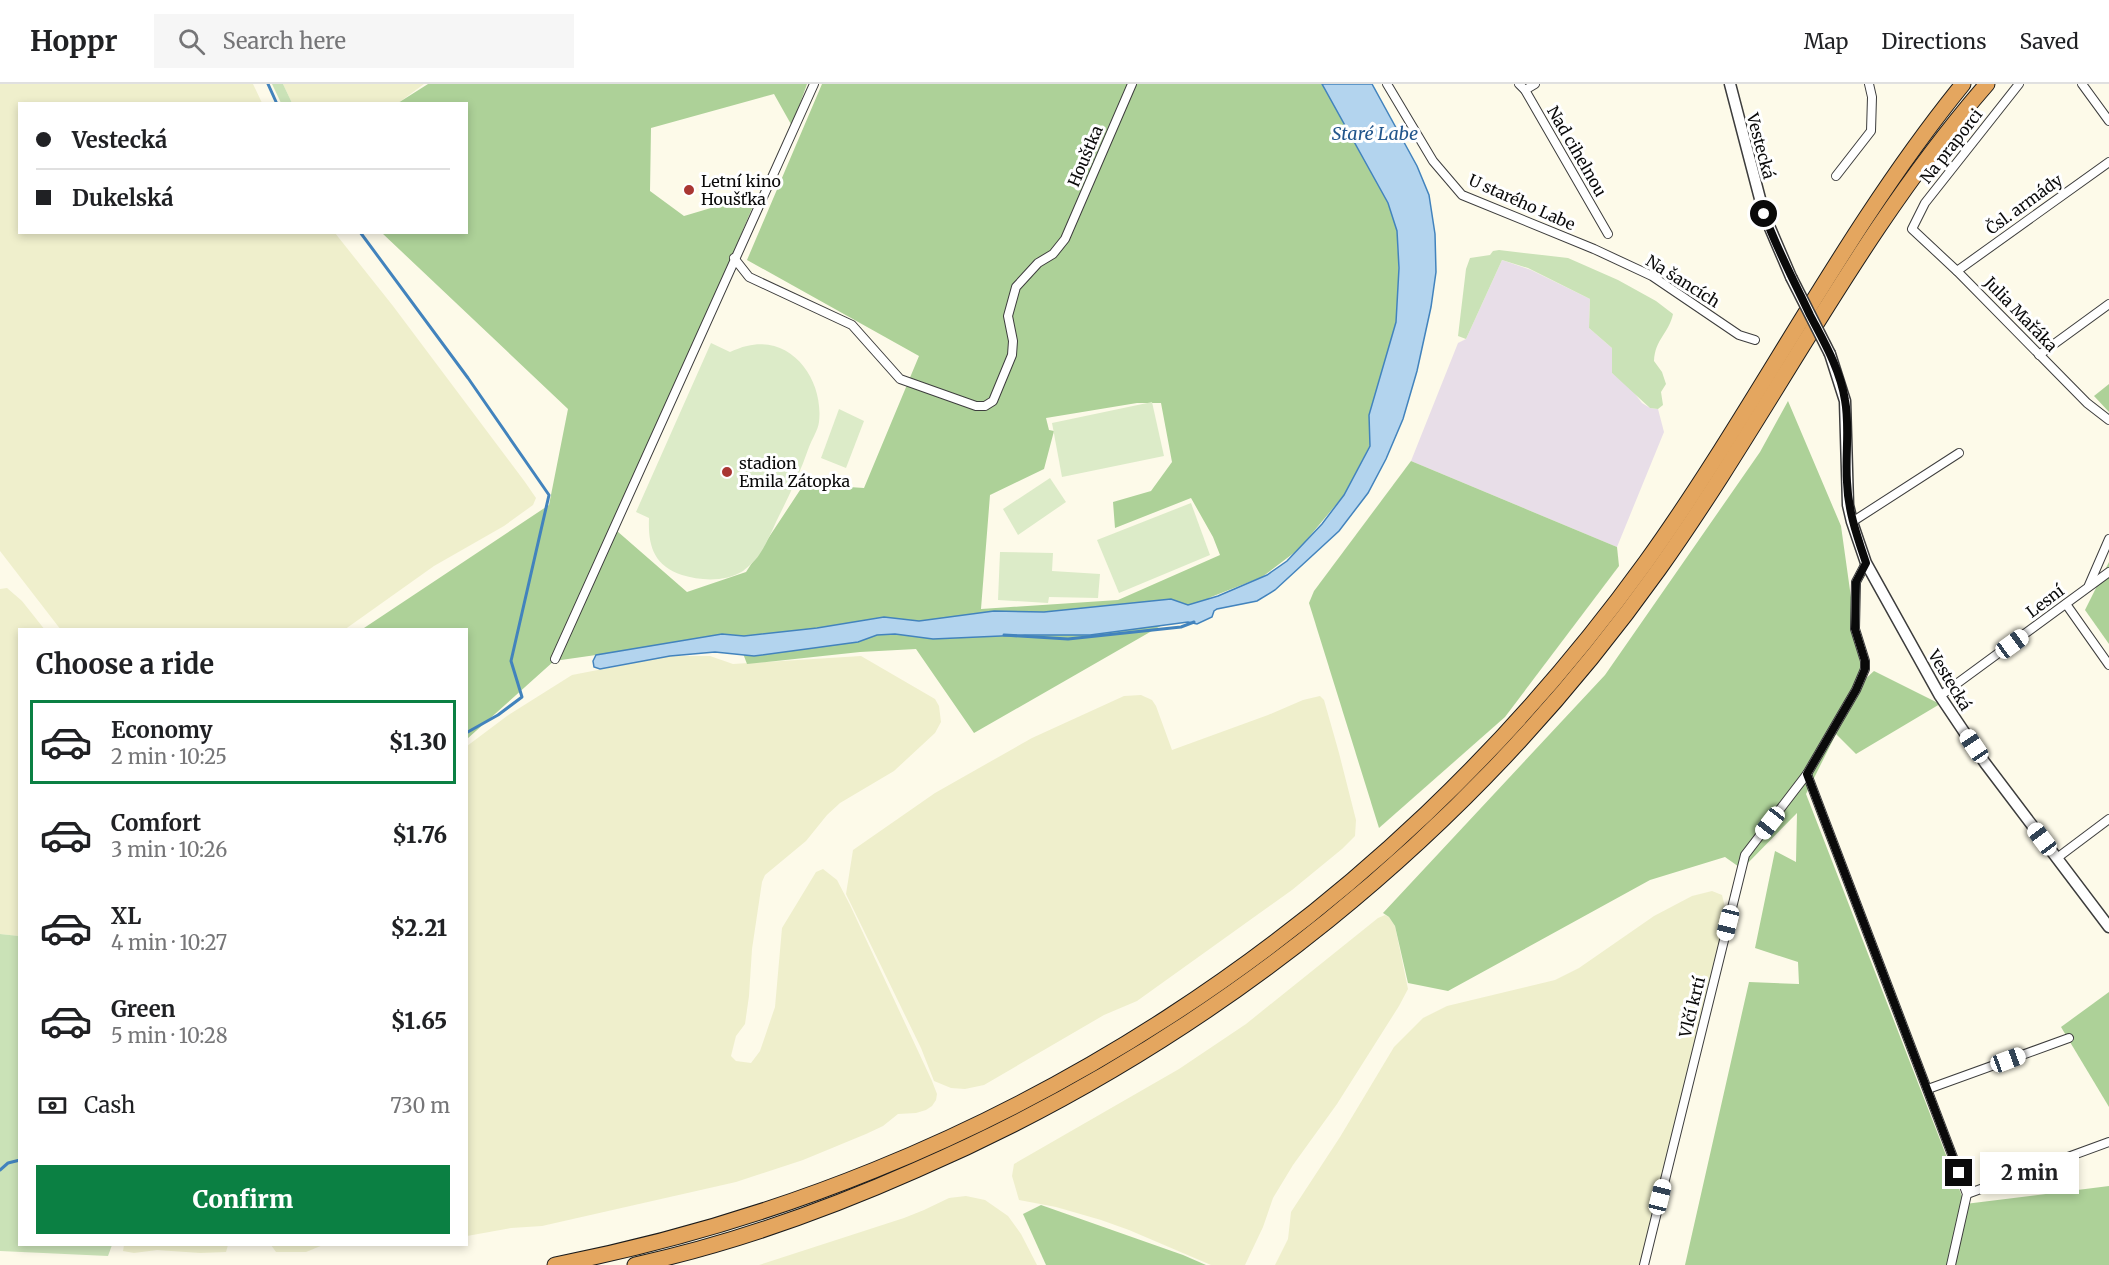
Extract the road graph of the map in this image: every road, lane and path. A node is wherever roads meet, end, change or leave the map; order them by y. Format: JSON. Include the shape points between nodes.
{"nodes":[{"id":1,"x":814,"y":84,"type":"edge"},
{"id":2,"x":1132,"y":84,"type":"edge"},
{"id":3,"x":1387,"y":84,"type":"edge"},
{"id":4,"x":1535,"y":84,"type":"edge"},
{"id":5,"x":1730,"y":84,"type":"edge"},
{"id":6,"x":1869,"y":84,"type":"edge"},
{"id":7,"x":1963,"y":84,"type":"edge"},
{"id":8,"x":1987,"y":84,"type":"edge"},
{"id":9,"x":2019,"y":84,"type":"edge"},
{"id":10,"x":2082,"y":84,"type":"edge"},
{"id":11,"x":1522,"y":87,"type":"edge"},
{"id":12,"x":2109,"y":121,"type":"edge"},
{"id":13,"x":2109,"y":162,"type":"edge"},
{"id":14,"x":1836,"y":176,"type":"dead end"},
{"id":15,"x":1912,"y":229,"type":"joint"},
{"id":16,"x":1608,"y":234,"type":"dead end"},
{"id":17,"x":1594,"y":249,"type":"joint"},
{"id":18,"x":734,"y":258,"type":"junction"},
{"id":19,"x":1957,"y":271,"type":"junction"},
{"id":20,"x":2109,"y":304,"type":"edge"},
{"id":21,"x":1755,"y":340,"type":"dead end"},
{"id":22,"x":2039,"y":355,"type":"junction"},
{"id":23,"x":2109,"y":420,"type":"edge"},
{"id":24,"x":1959,"y":453,"type":"dead end"},
{"id":25,"x":1852,"y":522,"type":"junction"},
{"id":26,"x":2109,"y":539,"type":"edge"},
{"id":27,"x":2102,"y":557,"type":"junction"},
{"id":28,"x":1866,"y":563,"type":"junction"},
{"id":29,"x":2109,"y":569,"type":"edge"},
{"id":30,"x":2089,"y":585,"type":"junction"},
{"id":31,"x":2066,"y":604,"type":"junction"},
{"id":32,"x":555,"y":659,"type":"dead end"},
{"id":33,"x":2109,"y":665,"type":"edge"},
{"id":34,"x":1940,"y":696,"type":"junction"},
{"id":35,"x":1807,"y":774,"type":"junction"},
{"id":36,"x":2109,"y":819,"type":"edge"},
{"id":37,"x":2057,"y":858,"type":"junction"},
{"id":38,"x":2109,"y":927,"type":"edge"},
{"id":39,"x":2069,"y":1038,"type":"dead end"},
{"id":40,"x":1928,"y":1089,"type":"junction"},
{"id":41,"x":2109,"y":1142,"type":"edge"},
{"id":42,"x":1967,"y":1194,"type":"junction"},
{"id":43,"x":555,"y":1265,"type":"edge"},
{"id":44,"x":635,"y":1265,"type":"edge"},
{"id":45,"x":1644,"y":1265,"type":"edge"},
{"id":46,"x":1951,"y":1265,"type":"edge"}],
"edges":[{"from":1,"to":18,"type":"street"},
{"from":2,"to":18,"type":"street","name":"Houštka","via":[[1065,239],[1013,293],[1008,316],[1012,355],[993,401],[985,406],[900,379],[852,325],[749,277]]},
{"from":3,"to":17,"type":"street","name":"U starého Labe","via":[[1433,161],[1462,195]]},
{"from":4,"to":11,"type":"street"},
{"from":5,"to":25,"type":"street","name":"Vestecká","bridge":true,"via":[[1764,214],[1830,354],[1845,401],[1846,481]]},
{"from":6,"to":14,"type":"street","via":[[1871,131]]},
{"from":7,"to":43,"type":"highway","via":[[1861,223],[1646,562],[1562,670],[1467,775],[1313,914],[1190,1004],[1104,1058],[941,1143],[770,1210],[681,1236]]},
{"from":8,"to":44,"type":"highway","via":[[1905,188],[1658,570],[1575,678],[1479,785],[1383,876],[1304,941],[1197,1019],[1048,1107],[947,1157],[836,1204],[761,1230]]},
{"from":9,"to":15,"type":"street","name":"Na praporci","via":[[1925,203]]},
{"from":10,"to":12,"type":"street"},
{"from":11,"to":16,"type":"street","name":"Nad cihelnou"},
{"from":13,"to":19,"type":"street","name":"Čsl. armády"},
{"from":15,"to":19,"type":"street","name":"Julia Mařáka"},
{"from":17,"to":21,"type":"street","name":"Na šancích","via":[[1652,276],[1739,335]]},
{"from":18,"to":32,"type":"street"},
{"from":19,"to":22,"type":"street","name":"Julia Mařáka"},
{"from":20,"to":22,"type":"street"},
{"from":22,"to":23,"type":"street","name":"Julia Mařáka"},
{"from":24,"to":25,"type":"street"},
{"from":25,"to":28,"type":"street","name":"Vestecká"},
{"from":26,"to":27,"type":"street"},
{"from":27,"to":29,"type":"street"},
{"from":27,"to":30,"type":"street"},
{"from":28,"to":34,"type":"street","name":"Vestecká"},
{"from":28,"to":35,"type":"street","name":"Vlčí krtí","via":[[1856,582],[1855,629],[1865,669]]},
{"from":29,"to":30,"type":"street","name":"Lesní"},
{"from":30,"to":31,"type":"street","name":"Lesní"},
{"from":31,"to":33,"type":"street"},
{"from":31,"to":34,"type":"street","name":"Lesní"},
{"from":34,"to":37,"type":"street","name":"Vestecká"},
{"from":35,"to":40,"type":"street"},
{"from":35,"to":45,"type":"street","name":"Vlčí krtí","via":[[1745,855]]},
{"from":36,"to":37,"type":"street"},
{"from":37,"to":38,"type":"street","name":"Vestecká"},
{"from":39,"to":40,"type":"street"},
{"from":40,"to":42,"type":"street"},
{"from":41,"to":42,"type":"street"},
{"from":42,"to":46,"type":"street"}]}
